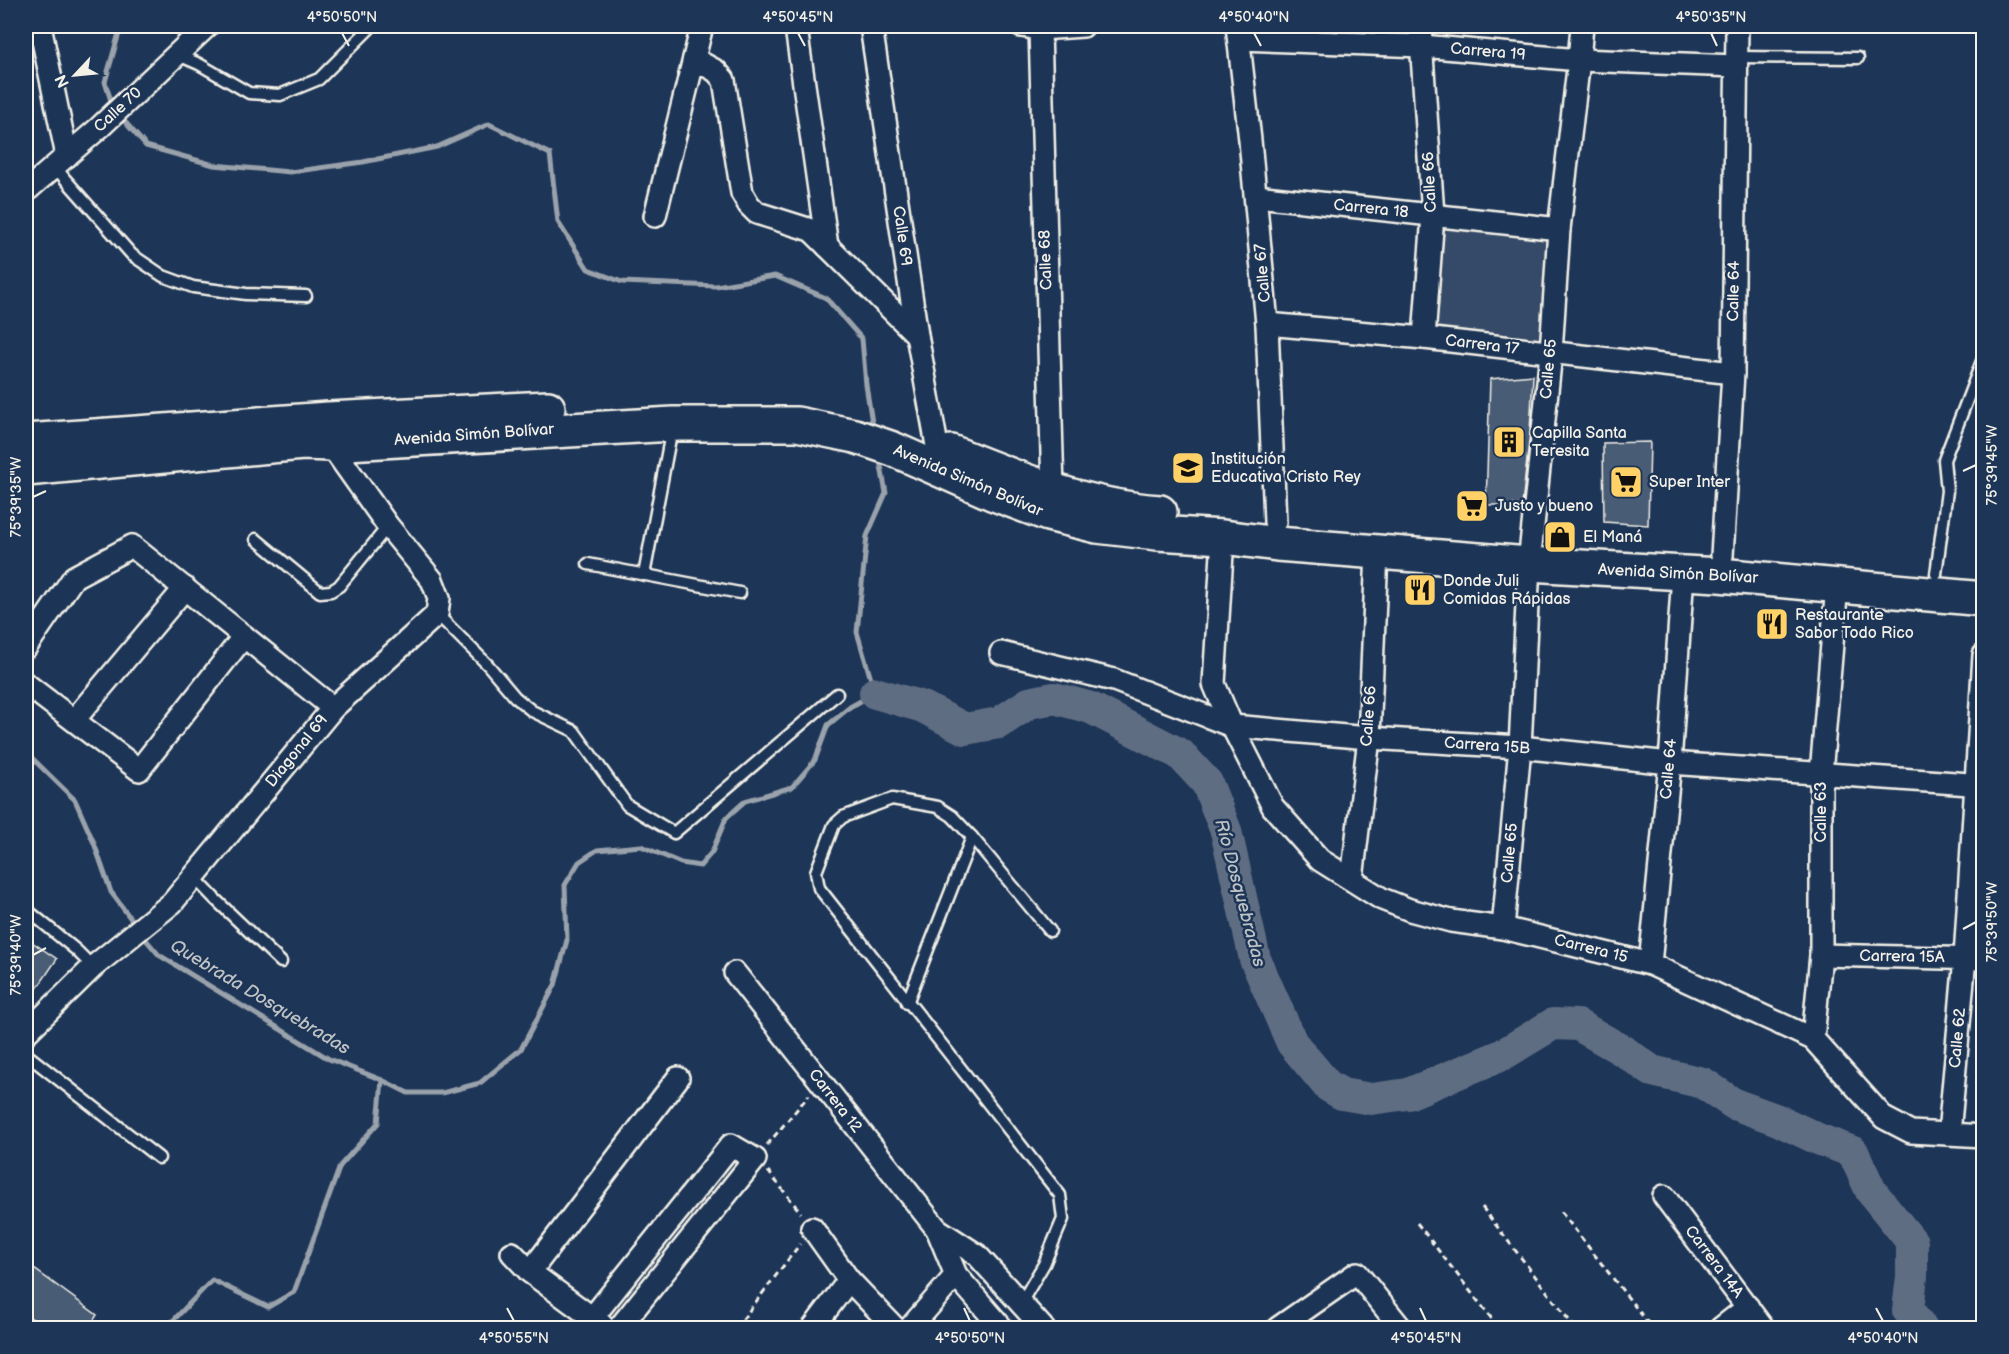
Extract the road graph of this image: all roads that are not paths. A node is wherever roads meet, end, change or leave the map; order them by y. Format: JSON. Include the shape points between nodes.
{"nodes":[{"id":1,"x":34,"y":26,"type":"edge"},
{"id":2,"x":40,"y":26,"type":"edge"},
{"id":3,"x":207,"y":26,"type":"edge"},
{"id":4,"x":372,"y":26,"type":"edge"},
{"id":5,"x":702,"y":26,"type":"edge"},
{"id":6,"x":871,"y":26,"type":"edge"},
{"id":7,"x":1083,"y":26,"type":"edge"},
{"id":8,"x":1582,"y":26,"type":"edge"},
{"id":9,"x":1737,"y":26,"type":"edge"},
{"id":10,"x":1031,"y":27,"type":"edge"},
{"id":11,"x":792,"y":29,"type":"edge"},
{"id":12,"x":1238,"y":32,"type":"edge"},
{"id":13,"x":26,"y":34,"type":"edge"},
{"id":14,"x":1421,"y":36,"type":"edge"},
{"id":15,"x":176,"y":53,"type":"junction"},
{"id":16,"x":1858,"y":58,"type":"dead end"},
{"id":17,"x":694,"y":59,"type":"junction"},
{"id":18,"x":1579,"y":60,"type":"junction"},
{"id":19,"x":1736,"y":61,"type":"junction"},
{"id":20,"x":61,"y":161,"type":"junction"},
{"id":21,"x":26,"y":191,"type":"edge"},
{"id":22,"x":1256,"y":196,"type":"junction"},
{"id":23,"x":1433,"y":215,"type":"junction"},
{"id":24,"x":654,"y":216,"type":"dead end"},
{"id":25,"x":1559,"y":229,"type":"junction"},
{"id":26,"x":827,"y":246,"type":"junction"},
{"id":27,"x":306,"y":296,"type":"dead end"},
{"id":28,"x":1267,"y":324,"type":"junction"},
{"id":29,"x":917,"y":335,"type":"junction"},
{"id":30,"x":1424,"y":338,"type":"junction"},
{"id":31,"x":1551,"y":354,"type":"junction"},
{"id":32,"x":1983,"y":356,"type":"edge"},
{"id":33,"x":1733,"y":373,"type":"junction"},
{"id":34,"x":548,"y":419,"type":"junction"},
{"id":35,"x":673,"y":424,"type":"junction"},
{"id":36,"x":854,"y":425,"type":"junction"},
{"id":37,"x":895,"y":439,"type":"junction"},
{"id":38,"x":26,"y":441,"type":"edge"},
{"id":39,"x":330,"y":444,"type":"junction"},
{"id":40,"x":937,"y":446,"type":"junction"},
{"id":41,"x":26,"y":469,"type":"edge"},
{"id":42,"x":1053,"y":490,"type":"junction"},
{"id":43,"x":1275,"y":522,"type":"junction"},
{"id":44,"x":388,"y":526,"type":"junction"},
{"id":45,"x":1223,"y":537,"type":"junction"},
{"id":46,"x":256,"y":539,"type":"dead end"},
{"id":47,"x":1377,"y":552,"type":"junction"},
{"id":48,"x":1531,"y":553,"type":"junction"},
{"id":49,"x":1722,"y":556,"type":"junction"},
{"id":50,"x":588,"y":564,"type":"dead end"},
{"id":51,"x":1683,"y":574,"type":"junction"},
{"id":52,"x":1936,"y":574,"type":"junction"},
{"id":53,"x":644,"y":575,"type":"junction"},
{"id":54,"x":1983,"y":578,"type":"edge"},
{"id":55,"x":1837,"y":585,"type":"junction"},
{"id":56,"x":185,"y":588,"type":"junction"},
{"id":57,"x":740,"y":593,"type":"dead end"},
{"id":58,"x":1983,"y":599,"type":"edge"},
{"id":59,"x":437,"y":614,"type":"junction"},
{"id":60,"x":244,"y":636,"type":"junction"},
{"id":61,"x":26,"y":647,"type":"edge"},
{"id":62,"x":1001,"y":653,"type":"dead end"},
{"id":63,"x":1983,"y":655,"type":"edge"},
{"id":64,"x":26,"y":684,"type":"edge"},
{"id":65,"x":837,"y":694,"type":"dead end"},
{"id":66,"x":333,"y":708,"type":"junction"},
{"id":67,"x":74,"y":720,"type":"junction"},
{"id":68,"x":1232,"y":726,"type":"junction"},
{"id":69,"x":1369,"y":738,"type":"junction"},
{"id":70,"x":1520,"y":747,"type":"junction"},
{"id":71,"x":1670,"y":763,"type":"junction"},
{"id":72,"x":1821,"y":774,"type":"junction"},
{"id":73,"x":1979,"y":785,"type":"edge"},
{"id":74,"x":972,"y":837,"type":"junction"},
{"id":75,"x":194,"y":877,"type":"junction"},
{"id":76,"x":1352,"y":879,"type":"junction"},
{"id":77,"x":26,"y":909,"type":"edge"},
{"id":78,"x":1503,"y":928,"type":"junction"},
{"id":79,"x":1050,"y":931,"type":"dead end"},
{"id":80,"x":1821,"y":955,"type":"junction"},
{"id":81,"x":1974,"y":958,"type":"edge"},
{"id":82,"x":282,"y":962,"type":"dead end"},
{"id":83,"x":99,"y":963,"type":"junction"},
{"id":84,"x":1650,"y":964,"type":"junction"},
{"id":85,"x":735,"y":973,"type":"dead end"},
{"id":86,"x":907,"y":1003,"type":"junction"},
{"id":87,"x":26,"y":1033,"type":"edge"},
{"id":88,"x":1813,"y":1039,"type":"junction"},
{"id":89,"x":26,"y":1054,"type":"edge"},
{"id":90,"x":678,"y":1078,"type":"dead end"},
{"id":91,"x":1949,"y":1134,"type":"junction"},
{"id":92,"x":1983,"y":1137,"type":"edge"},
{"id":93,"x":159,"y":1158,"type":"dead end"},
{"id":94,"x":1664,"y":1196,"type":"dead end"},
{"id":95,"x":812,"y":1228,"type":"road end"},
{"id":96,"x":937,"y":1229,"type":"junction"},
{"id":97,"x":512,"y":1252,"type":"dead end"},
{"id":98,"x":530,"y":1272,"type":"junction"},
{"id":99,"x":956,"y":1275,"type":"junction"},
{"id":100,"x":849,"y":1280,"type":"junction"},
{"id":101,"x":1021,"y":1303,"type":"junction"},
{"id":102,"x":1748,"y":1307,"type":"junction"},
{"id":103,"x":594,"y":1325,"type":"edge"},
{"id":104,"x":619,"y":1329,"type":"edge"},
{"id":105,"x":813,"y":1329,"type":"edge"},
{"id":106,"x":895,"y":1329,"type":"edge"},
{"id":107,"x":910,"y":1329,"type":"edge"},
{"id":108,"x":1002,"y":1329,"type":"edge"},
{"id":109,"x":1043,"y":1329,"type":"edge"},
{"id":110,"x":1278,"y":1329,"type":"edge"},
{"id":111,"x":1401,"y":1329,"type":"edge"},
{"id":112,"x":1721,"y":1329,"type":"edge"},
{"id":113,"x":1763,"y":1329,"type":"edge"}],
"edges":[{"from":1,"to":13,"type":"street"},
{"from":2,"to":20,"type":"street"},
{"from":3,"to":15,"type":"street","name":"Calle 70"},
{"from":4,"to":15,"type":"lane","via":[[319,79],[280,95],[249,93]]},
{"from":5,"to":17,"type":"street"},
{"from":6,"to":29,"type":"street","name":"Calle 69"},
{"from":7,"to":10,"type":"street"},
{"from":8,"to":18,"type":"street","name":"Calle 65"},
{"from":9,"to":19,"type":"street","name":"Calle 64"},
{"from":10,"to":42,"type":"street","name":"Calle 68"},
{"from":11,"to":26,"type":"street"},
{"from":12,"to":14,"type":"street","name":"Carrera 19"},
{"from":12,"to":22,"type":"street","name":"Calle 67"},
{"from":14,"to":18,"type":"street","name":"Carrera 19"},
{"from":14,"to":23,"type":"street","name":"Calle 66"},
{"from":15,"to":20,"type":"street","name":"Calle 70"},
{"from":16,"to":19,"type":"lane"},
{"from":17,"to":24,"type":"street"},
{"from":17,"to":26,"type":"street","via":[[724,80],[742,194],[749,206],[757,213],[811,230]]},
{"from":18,"to":19,"type":"street","name":"Carrera 19"},
{"from":18,"to":25,"type":"street","name":"Calle 65"},
{"from":19,"to":33,"type":"street","name":"Calle 64"},
{"from":20,"to":21,"type":"street","name":"Calle 70"},
{"from":20,"to":27,"type":"lane","via":[[65,179],[132,255],[163,276],[193,287]]},
{"from":22,"to":23,"type":"street","name":"Carrera 18"},
{"from":22,"to":28,"type":"street","name":"Calle 67"},
{"from":23,"to":25,"type":"street","name":"Carrera 18"},
{"from":23,"to":30,"type":"street","name":"Calle 66"},
{"from":25,"to":31,"type":"street","name":"Calle 65"},
{"from":26,"to":29,"type":"street"},
{"from":28,"to":30,"type":"street","name":"Carrera 17"},
{"from":28,"to":43,"type":"street","name":"Calle 67"},
{"from":29,"to":40,"type":"street","name":"Calle 69"},
{"from":30,"to":31,"type":"street","name":"Carrera 17"},
{"from":31,"to":33,"type":"street","name":"Carrera 17"},
{"from":31,"to":48,"type":"street","name":"Calle 65"},
{"from":32,"to":52,"type":"lane","via":[[1944,460],[1947,491]]},
{"from":33,"to":49,"type":"street","name":"Calle 64"},
{"from":34,"to":35,"type":"main road","name":"Avenida Simón Bolívar"},
{"from":34,"to":36,"type":"main road","name":"Avenida Simón Bolívar","via":[[672,403],[799,404]]},
{"from":34,"to":38,"type":"main road","name":"Avenida Simón Bolívar","via":[[328,419]]},
{"from":34,"to":39,"type":"main road","name":"Avenida Simón Bolívar"},
{"from":35,"to":36,"type":"main road","name":"Avenida Simón Bolívar"},
{"from":35,"to":53,"type":"lane"},
{"from":36,"to":37,"type":"main road","name":"Avenida Simón Bolívar"},
{"from":37,"to":40,"type":"main road","name":"Avenida Simón Bolívar"},
{"from":37,"to":45,"type":"main road","name":"Avenida Simón Bolívar","via":[[992,493],[1048,514],[1097,526]]},
{"from":39,"to":41,"type":"main road","name":"Avenida Simón Bolívar","via":[[303,443]]},
{"from":39,"to":44,"type":"street"},
{"from":40,"to":42,"type":"main road","name":"Avenida Simón Bolívar"},
{"from":42,"to":43,"type":"main road","name":"Avenida Simón Bolívar","via":[[1154,512]]},
{"from":43,"to":48,"type":"main road","name":"Avenida Simón Bolívar"},
{"from":44,"to":46,"type":"lane","via":[[331,591],[320,592]]},
{"from":44,"to":59,"type":"street","via":[[432,580],[439,598]]},
{"from":45,"to":47,"type":"main road","name":"Avenida Simón Bolívar"},
{"from":45,"to":68,"type":"street","via":[[1214,684]]},
{"from":47,"to":48,"type":"main road","name":"Avenida Simón Bolívar"},
{"from":47,"to":69,"type":"street","name":"Calle 66"},
{"from":48,"to":49,"type":"main road","name":"Avenida Simón Bolívar"},
{"from":48,"to":51,"type":"main road","name":"Avenida Simón Bolívar"},
{"from":48,"to":70,"type":"street","name":"Calle 65"},
{"from":49,"to":52,"type":"main road","name":"Avenida Simón Bolívar"},
{"from":50,"to":53,"type":"lane"},
{"from":51,"to":55,"type":"main road","name":"Avenida Simón Bolívar"},
{"from":51,"to":71,"type":"street","name":"Calle 64"},
{"from":52,"to":54,"type":"main road","name":"Avenida Simón Bolívar"},
{"from":53,"to":57,"type":"lane"},
{"from":55,"to":58,"type":"main road","name":"Avenida Simón Bolívar"},
{"from":55,"to":72,"type":"street","name":"Calle 63"},
{"from":56,"to":60,"type":"street"},
{"from":56,"to":61,"type":"street","via":[[132,546],[74,577]]},
{"from":56,"to":67,"type":"street"},
{"from":59,"to":65,"type":"lane","via":[[515,697],[532,711],[574,731],[627,805],[674,833]]},
{"from":59,"to":66,"type":"street","name":"Diagonal 69"},
{"from":60,"to":66,"type":"street"},
{"from":60,"to":67,"type":"street","via":[[139,770]]},
{"from":62,"to":68,"type":"street","name":"Carrera 15B","via":[[1114,680]]},
{"from":63,"to":73,"type":"street","name":"Calle 62"},
{"from":64,"to":67,"type":"street"},
{"from":66,"to":75,"type":"street","name":"Diagonal 69"},
{"from":68,"to":69,"type":"street","name":"Carrera 15B"},
{"from":68,"to":76,"type":"street","name":"Carrera 15","via":[[1273,807],[1320,860]]},
{"from":69,"to":70,"type":"street","name":"Carrera 15B"},
{"from":69,"to":76,"type":"street","name":"Calle 66"},
{"from":70,"to":71,"type":"street","name":"Carrera 15B"},
{"from":70,"to":78,"type":"street","name":"Calle 65"},
{"from":71,"to":72,"type":"street","name":"Carrera 15B"},
{"from":71,"to":84,"type":"street","name":"Calle 64"},
{"from":72,"to":73,"type":"street","name":"Carrera 15B"},
{"from":72,"to":80,"type":"street","name":"Calle 63"},
{"from":73,"to":81,"type":"street","name":"Calle 62"},
{"from":74,"to":79,"type":"lane"},
{"from":74,"to":86,"type":"lane"},
{"from":74,"to":86,"type":"lane","via":[[938,807],[892,800],[843,817],[834,825],[819,862],[819,888]]},
{"from":75,"to":82,"type":"lane"},
{"from":75,"to":83,"type":"street","name":"Diagonal 69","via":[[172,903]]},
{"from":76,"to":78,"type":"street","name":"Carrera 15","via":[[1383,899],[1410,910],[1451,921]]},
{"from":77,"to":83,"type":"lane","via":[[76,950]]},
{"from":78,"to":84,"type":"street","name":"Carrera 15"},
{"from":80,"to":81,"type":"street","name":"Carrera 15A"},
{"from":80,"to":88,"type":"street","name":"Calle 63"},
{"from":81,"to":91,"type":"street","name":"Calle 62"},
{"from":83,"to":87,"type":"street","name":"Diagonal 69"},
{"from":84,"to":88,"type":"street","name":"Carrera 15"},
{"from":85,"to":96,"type":"street","name":"Carrera 12"},
{"from":86,"to":101,"type":"lane","via":[[1060,1195],[1063,1219]]},
{"from":88,"to":91,"type":"street","name":"Carrera 15","via":[[1884,1118],[1911,1132]]},
{"from":89,"to":93,"type":"lane"},
{"from":90,"to":98,"type":"street"},
{"from":91,"to":92,"type":"street","name":"Carrera 15"},
{"from":94,"to":102,"type":"street","name":"Carrera 14A"},
{"from":95,"to":100,"type":"street"},
{"from":96,"to":99,"type":"street","name":"Carrera 12"},
{"from":96,"to":101,"type":"street","name":"Carrera 12","via":[[977,1255]]},
{"from":97,"to":98,"type":"street"},
{"from":98,"to":103,"type":"street"},
{"from":99,"to":107,"type":"street"},
{"from":99,"to":108,"type":"street","name":"Carrera 12"},
{"from":100,"to":105,"type":"street"},
{"from":100,"to":106,"type":"street"},
{"from":101,"to":109,"type":"street","name":"Carrera 12"},
{"from":102,"to":112,"type":"street"},
{"from":102,"to":113,"type":"street","name":"Carrera 14A"},
{"from":103,"to":104,"type":"street","via":[[731,1145],[755,1159]]},
{"from":110,"to":111,"type":"street","via":[[1357,1273]]}]}
